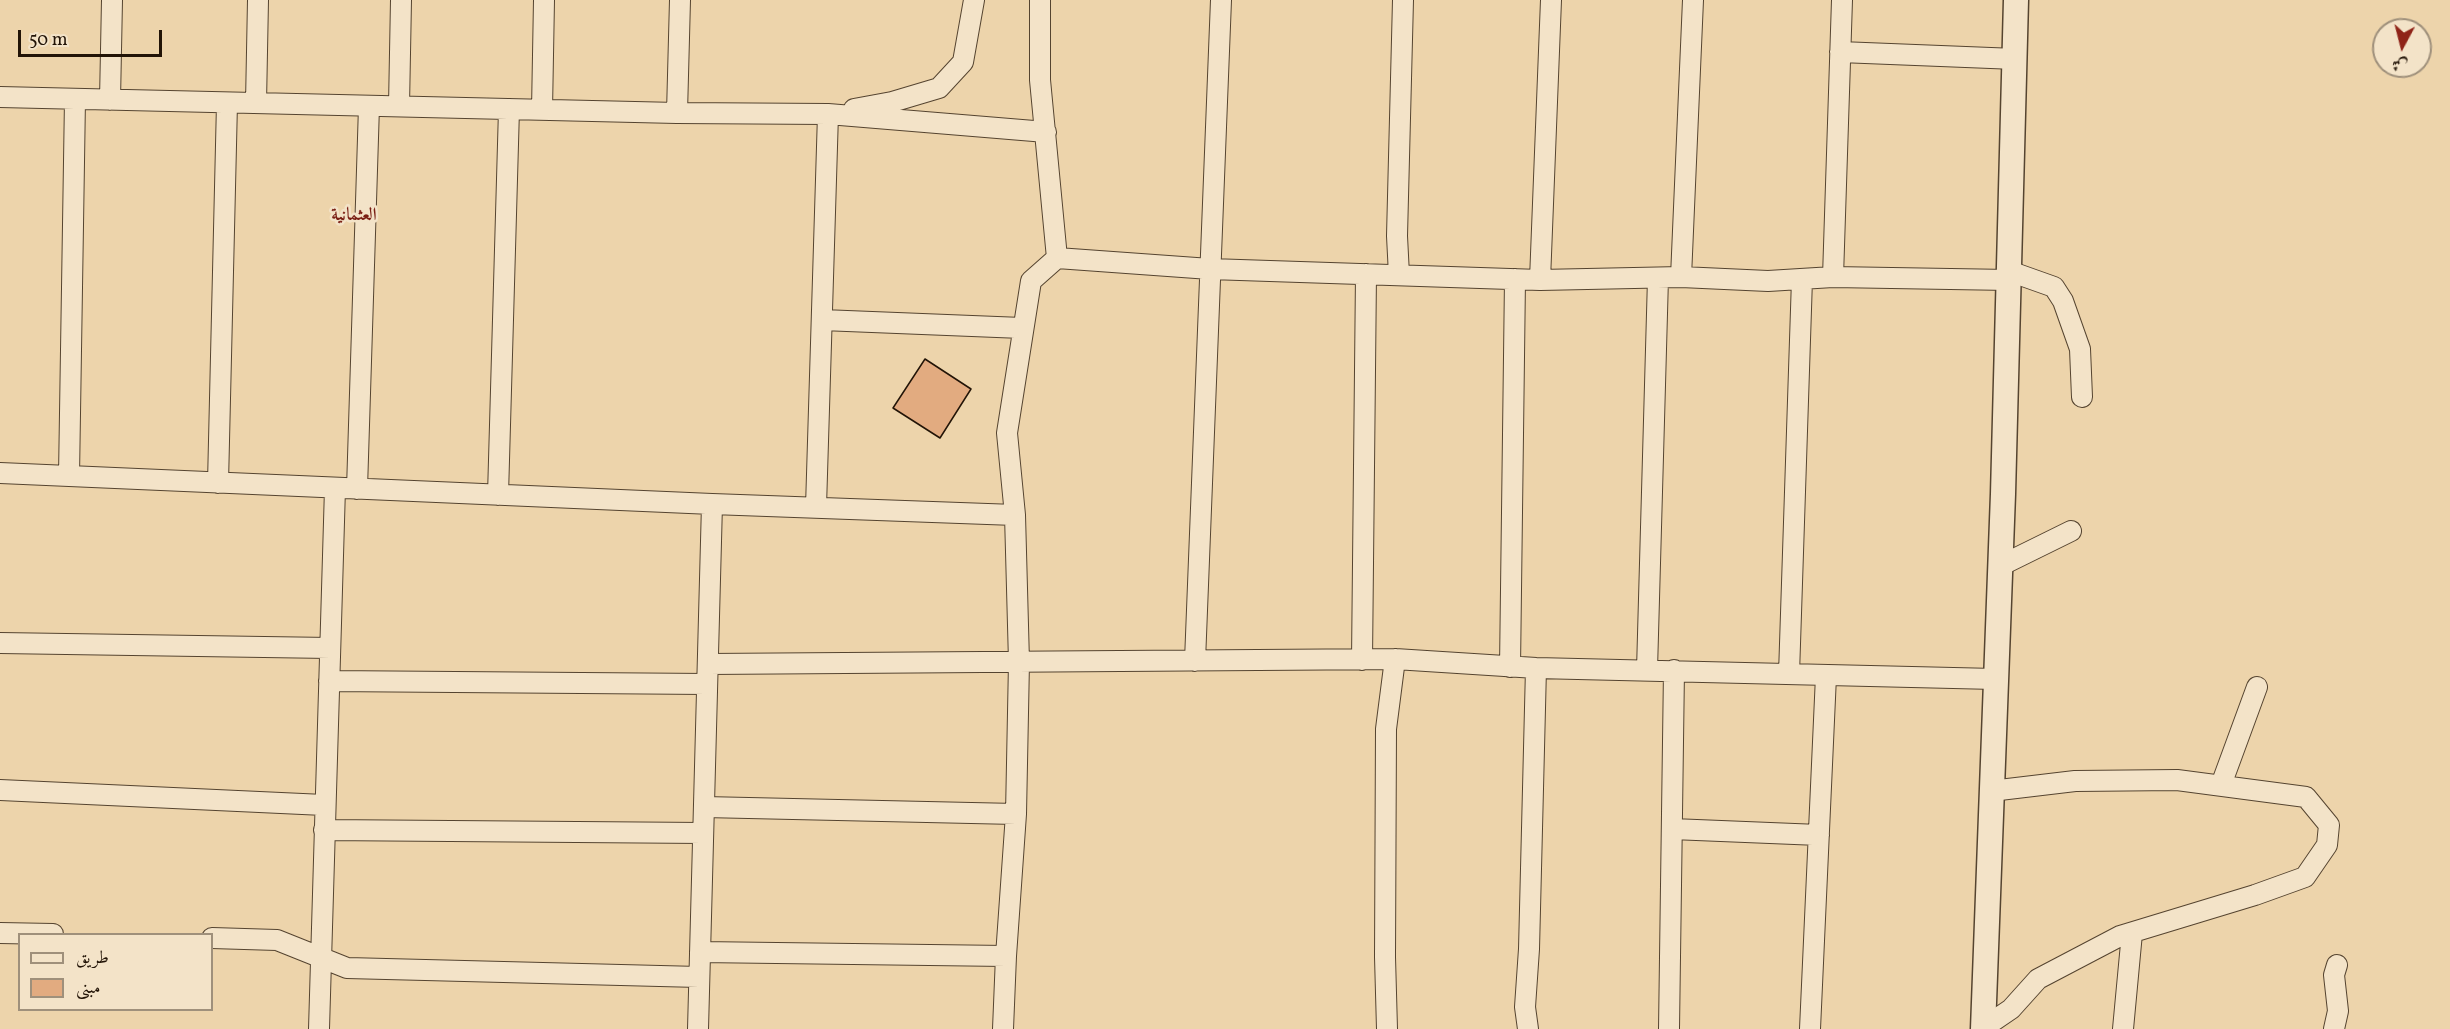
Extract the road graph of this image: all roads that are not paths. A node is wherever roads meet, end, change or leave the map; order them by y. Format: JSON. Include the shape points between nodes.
{"nodes":[{"id":1,"x":112,"y":0,"type":"edge"},
{"id":2,"x":258,"y":0,"type":"edge"},
{"id":3,"x":401,"y":0,"type":"edge"},
{"id":4,"x":544,"y":0,"type":"edge"},
{"id":5,"x":680,"y":0,"type":"edge"},
{"id":6,"x":974,"y":0,"type":"edge"},
{"id":7,"x":1040,"y":0,"type":"edge"},
{"id":8,"x":1221,"y":0,"type":"edge"},
{"id":9,"x":1403,"y":0,"type":"edge"},
{"id":10,"x":1551,"y":0,"type":"edge"},
{"id":11,"x":1693,"y":0,"type":"edge"},
{"id":12,"x":1842,"y":0,"type":"edge"},
{"id":13,"x":2016,"y":0,"type":"edge"},
{"id":14,"x":1840,"y":52,"type":"junction"},
{"id":15,"x":2016,"y":59,"type":"junction"},
{"id":16,"x":0,"y":97,"type":"edge"},
{"id":17,"x":75,"y":99,"type":"junction"},
{"id":18,"x":110,"y":100,"type":"junction"},
{"id":19,"x":227,"y":103,"type":"junction"},
{"id":20,"x":256,"y":103,"type":"junction"},
{"id":21,"x":369,"y":106,"type":"junction"},
{"id":22,"x":399,"y":106,"type":"junction"},
{"id":23,"x":509,"y":109,"type":"junction"},
{"id":24,"x":542,"y":110,"type":"junction"},
{"id":25,"x":677,"y":113,"type":"junction"},
{"id":26,"x":828,"y":114,"type":"junction"},
{"id":27,"x":1046,"y":132,"type":"junction"},
{"id":28,"x":1057,"y":258,"type":"junction"},
{"id":29,"x":1210,"y":269,"type":"junction"},
{"id":30,"x":1366,"y":274,"type":"junction"},
{"id":31,"x":1399,"y":275,"type":"junction"},
{"id":32,"x":2009,"y":276,"type":"junction"},
{"id":33,"x":1833,"y":277,"type":"junction"},
{"id":34,"x":1658,"y":278,"type":"junction"},
{"id":35,"x":1681,"y":278,"type":"junction"},
{"id":36,"x":1515,"y":279,"type":"junction"},
{"id":37,"x":1802,"y":279,"type":"junction"},
{"id":38,"x":1540,"y":280,"type":"junction"},
{"id":39,"x":822,"y":320,"type":"junction"},
{"id":40,"x":1022,"y":328,"type":"junction"},
{"id":41,"x":2082,"y":397,"type":"dead end"},
{"id":42,"x":0,"y":473,"type":"edge"},
{"id":43,"x":69,"y":476,"type":"junction"},
{"id":44,"x":218,"y":483,"type":"junction"},
{"id":45,"x":335,"y":488,"type":"junction"},
{"id":46,"x":357,"y":489,"type":"junction"},
{"id":47,"x":498,"y":495,"type":"junction"},
{"id":48,"x":712,"y":504,"type":"junction"},
{"id":49,"x":816,"y":507,"type":"junction"},
{"id":50,"x":1015,"y":515,"type":"junction"},
{"id":51,"x":2071,"y":531,"type":"dead end"},
{"id":52,"x":2000,"y":566,"type":"junction"},
{"id":53,"x":0,"y":643,"type":"edge"},
{"id":54,"x":330,"y":648,"type":"junction"},
{"id":55,"x":1395,"y":659,"type":"junction"},
{"id":56,"x":1362,"y":660,"type":"junction"},
{"id":57,"x":1196,"y":661,"type":"junction"},
{"id":58,"x":1019,"y":662,"type":"junction"},
{"id":59,"x":708,"y":664,"type":"junction"},
{"id":60,"x":1510,"y":667,"type":"junction"},
{"id":61,"x":1536,"y":668,"type":"junction"},
{"id":62,"x":1647,"y":670,"type":"junction"},
{"id":63,"x":1674,"y":670,"type":"junction"},
{"id":64,"x":1789,"y":674,"type":"junction"},
{"id":65,"x":1826,"y":676,"type":"junction"},
{"id":66,"x":1995,"y":679,"type":"junction"},
{"id":67,"x":329,"y":681,"type":"junction"},
{"id":68,"x":707,"y":684,"type":"junction"},
{"id":69,"x":2257,"y":687,"type":"dead end"},
{"id":70,"x":2221,"y":785,"type":"junction"},
{"id":71,"x":0,"y":790,"type":"edge"},
{"id":72,"x":1992,"y":791,"type":"junction"},
{"id":73,"x":324,"y":805,"type":"junction"},
{"id":74,"x":704,"y":807,"type":"junction"},
{"id":75,"x":1016,"y":814,"type":"junction"},
{"id":76,"x":1672,"y":829,"type":"junction"},
{"id":77,"x":324,"y":830,"type":"junction"},
{"id":78,"x":703,"y":833,"type":"junction"},
{"id":79,"x":1819,"y":835,"type":"junction"},
{"id":80,"x":0,"y":933,"type":"edge"},
{"id":81,"x":18,"y":933,"type":"edge"},
{"id":82,"x":2132,"y":933,"type":"junction"},
{"id":83,"x":213,"y":938,"type":"edge"},
{"id":84,"x":700,"y":951,"type":"junction"},
{"id":85,"x":1006,"y":956,"type":"junction"},
{"id":86,"x":319,"y":957,"type":"junction"},
{"id":87,"x":2337,"y":965,"type":"dead end"},
{"id":88,"x":699,"y":977,"type":"junction"},
{"id":89,"x":1983,"y":1028,"type":"edge"},
{"id":90,"x":319,"y":1029,"type":"edge"},
{"id":91,"x":698,"y":1029,"type":"edge"},
{"id":92,"x":1003,"y":1029,"type":"edge"},
{"id":93,"x":1387,"y":1029,"type":"edge"},
{"id":94,"x":1528,"y":1029,"type":"edge"},
{"id":95,"x":1669,"y":1029,"type":"edge"},
{"id":96,"x":1810,"y":1029,"type":"edge"},
{"id":97,"x":2123,"y":1029,"type":"edge"},
{"id":98,"x":2334,"y":1029,"type":"edge"}],
"edges":[{"from":1,"to":18,"type":"street"},
{"from":2,"to":20,"type":"street"},
{"from":3,"to":22,"type":"street"},
{"from":4,"to":24,"type":"street"},
{"from":5,"to":25,"type":"street"},
{"from":6,"to":26,"type":"street","via":[[963,62],[939,88]]},
{"from":7,"to":27,"type":"street","via":[[1040,80]]},
{"from":8,"to":29,"type":"street"},
{"from":9,"to":31,"type":"street"},
{"from":10,"to":38,"type":"street"},
{"from":11,"to":35,"type":"street"},
{"from":12,"to":14,"type":"street"},
{"from":13,"to":15,"type":"street"},
{"from":14,"to":15,"type":"street"},
{"from":14,"to":33,"type":"street"},
{"from":15,"to":32,"type":"street"},
{"from":16,"to":17,"type":"street"},
{"from":17,"to":18,"type":"street"},
{"from":17,"to":43,"type":"street"},
{"from":18,"to":19,"type":"street"},
{"from":19,"to":20,"type":"street"},
{"from":19,"to":44,"type":"street"},
{"from":20,"to":21,"type":"street"},
{"from":21,"to":22,"type":"street"},
{"from":21,"to":46,"type":"street"},
{"from":22,"to":23,"type":"street"},
{"from":23,"to":24,"type":"street"},
{"from":23,"to":47,"type":"street"},
{"from":24,"to":25,"type":"street"},
{"from":25,"to":26,"type":"street"},
{"from":26,"to":27,"type":"street"},
{"from":26,"to":39,"type":"street"},
{"from":27,"to":28,"type":"street"},
{"from":28,"to":29,"type":"street"},
{"from":28,"to":40,"type":"street","via":[[1031,281]]},
{"from":29,"to":30,"type":"street"},
{"from":29,"to":57,"type":"street"},
{"from":30,"to":31,"type":"street"},
{"from":30,"to":56,"type":"street"},
{"from":31,"to":36,"type":"street"},
{"from":32,"to":33,"type":"street"},
{"from":32,"to":41,"type":"street","via":[[2054,287],[2080,349]]},
{"from":32,"to":52,"type":"street"},
{"from":33,"to":37,"type":"street"},
{"from":34,"to":35,"type":"street"},
{"from":34,"to":38,"type":"street"},
{"from":34,"to":62,"type":"street"},
{"from":35,"to":37,"type":"street"},
{"from":36,"to":38,"type":"street"},
{"from":36,"to":60,"type":"street"},
{"from":37,"to":64,"type":"street"},
{"from":39,"to":40,"type":"street"},
{"from":39,"to":49,"type":"street"},
{"from":40,"to":50,"type":"street","via":[[1007,433]]},
{"from":42,"to":43,"type":"street"},
{"from":43,"to":44,"type":"street"},
{"from":44,"to":45,"type":"street"},
{"from":45,"to":46,"type":"street"},
{"from":45,"to":54,"type":"street"},
{"from":46,"to":47,"type":"street"},
{"from":47,"to":48,"type":"street"},
{"from":48,"to":49,"type":"street"},
{"from":48,"to":59,"type":"street"},
{"from":49,"to":50,"type":"street"},
{"from":50,"to":58,"type":"street"},
{"from":51,"to":52,"type":"street"},
{"from":52,"to":66,"type":"street"},
{"from":53,"to":54,"type":"street"},
{"from":54,"to":67,"type":"street"},
{"from":55,"to":56,"type":"street"},
{"from":55,"to":60,"type":"street"},
{"from":55,"to":93,"type":"street","via":[[1386,729]]},
{"from":56,"to":57,"type":"street"},
{"from":57,"to":58,"type":"street"},
{"from":58,"to":59,"type":"street"},
{"from":58,"to":75,"type":"street"},
{"from":59,"to":68,"type":"street"},
{"from":60,"to":61,"type":"street"},
{"from":61,"to":62,"type":"street"},
{"from":61,"to":94,"type":"street","via":[[1525,1007]]},
{"from":62,"to":63,"type":"street"},
{"from":63,"to":64,"type":"street"},
{"from":63,"to":76,"type":"street"},
{"from":64,"to":65,"type":"street"},
{"from":65,"to":66,"type":"street"},
{"from":65,"to":79,"type":"street"},
{"from":66,"to":72,"type":"street"},
{"from":67,"to":68,"type":"street"},
{"from":67,"to":73,"type":"street"},
{"from":68,"to":74,"type":"street"},
{"from":69,"to":70,"type":"street"},
{"from":70,"to":72,"type":"street","via":[[2177,780],[2074,781]]},
{"from":70,"to":82,"type":"street","via":[[2306,797],[2329,825],[2327,845],[2306,877]]},
{"from":71,"to":73,"type":"street"},
{"from":72,"to":89,"type":"street"},
{"from":73,"to":77,"type":"street"},
{"from":74,"to":75,"type":"street"},
{"from":74,"to":78,"type":"street"},
{"from":75,"to":85,"type":"street"},
{"from":76,"to":79,"type":"street"},
{"from":76,"to":95,"type":"street"},
{"from":77,"to":78,"type":"street"},
{"from":77,"to":86,"type":"street"},
{"from":78,"to":84,"type":"street"},
{"from":79,"to":96,"type":"street"},
{"from":80,"to":81,"type":"street"},
{"from":82,"to":89,"type":"street","via":[[2038,979],[2010,1009]]},
{"from":82,"to":97,"type":"street"},
{"from":83,"to":86,"type":"street","via":[[277,940]]},
{"from":84,"to":85,"type":"street"},
{"from":84,"to":88,"type":"street"},
{"from":85,"to":92,"type":"street"},
{"from":86,"to":88,"type":"street","via":[[347,968]]},
{"from":86,"to":90,"type":"street"},
{"from":87,"to":98,"type":"street"},
{"from":88,"to":91,"type":"street"}]}
